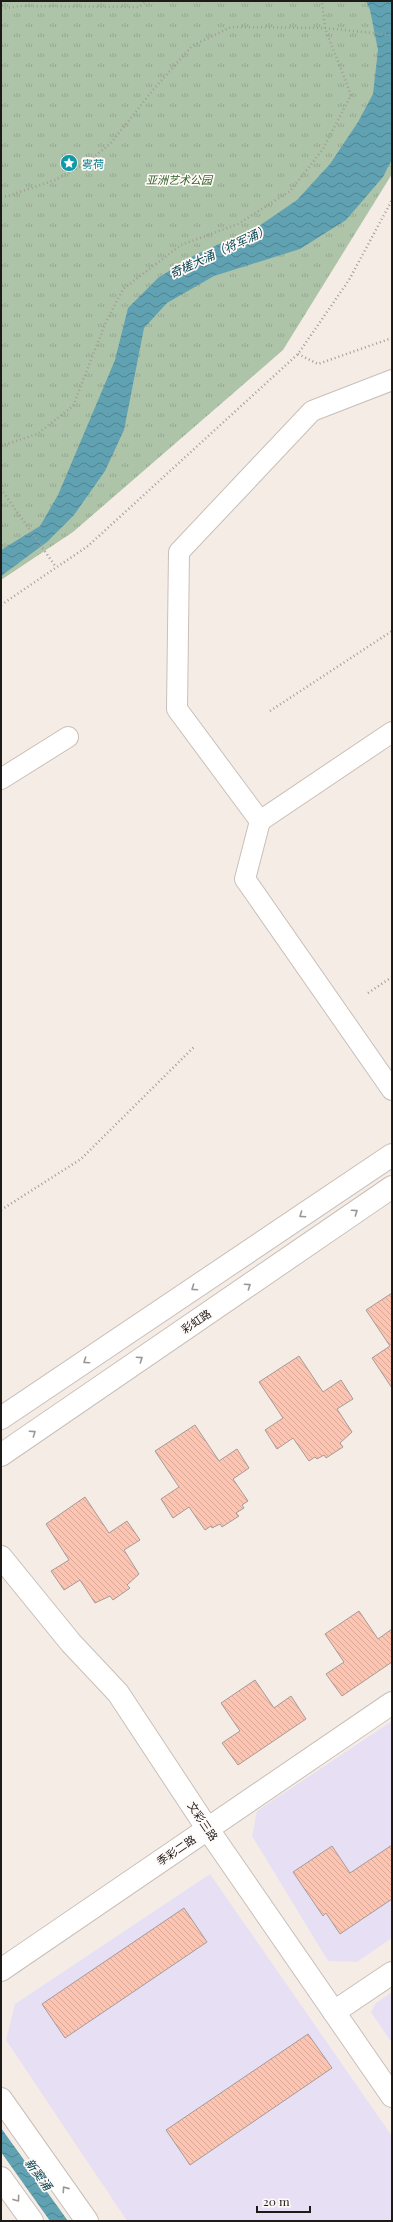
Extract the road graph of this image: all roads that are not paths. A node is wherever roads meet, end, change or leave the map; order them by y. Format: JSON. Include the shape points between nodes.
{"nodes":[{"id":1,"x":392,"y":380,"type":"edge"},
{"id":2,"x":392,"y":732,"type":"edge"},
{"id":3,"x":68,"y":737,"type":"dead end"},
{"id":4,"x":1,"y":779,"type":"edge"},
{"id":5,"x":260,"y":821,"type":"junction"},
{"id":6,"x":392,"y":1090,"type":"edge"},
{"id":7,"x":392,"y":1155,"type":"edge"},
{"id":8,"x":392,"y":1187,"type":"edge"},
{"id":9,"x":1,"y":1418,"type":"edge"},
{"id":10,"x":1,"y":1455,"type":"edge"},
{"id":11,"x":1,"y":1556,"type":"edge"},
{"id":12,"x":392,"y":1703,"type":"edge"},
{"id":13,"x":207,"y":1828,"type":"junction"},
{"id":14,"x":1,"y":1970,"type":"edge"},
{"id":15,"x":392,"y":1973,"type":"edge"},
{"id":16,"x":334,"y":2012,"type":"junction"},
{"id":17,"x":392,"y":2096,"type":"edge"},
{"id":18,"x":1,"y":2099,"type":"edge"},
{"id":19,"x":1,"y":2178,"type":"edge"},
{"id":20,"x":32,"y":2221,"type":"edge"},
{"id":21,"x":87,"y":2221,"type":"edge"}],
"edges":[{"from":1,"to":5,"type":"street","via":[[312,411],[179,552],[177,709]]},
{"from":2,"to":5,"type":"street"},
{"from":3,"to":4,"type":"street"},
{"from":5,"to":6,"type":"street","via":[[245,879]]},
{"from":7,"to":9,"type":"street","one_way":true},
{"from":10,"to":8,"type":"street","name":"彩虹路","one_way":true},
{"from":11,"to":13,"type":"street","name":"文彩三路","via":[[71,1643],[118,1694]]},
{"from":12,"to":13,"type":"street","name":"季彩二路"},
{"from":13,"to":14,"type":"street","name":"季彩二路"},
{"from":13,"to":16,"type":"street","name":"文彩三路"},
{"from":15,"to":16,"type":"street"},
{"from":16,"to":17,"type":"street","name":"文彩三路"},
{"from":21,"to":18,"type":"street","one_way":true},
{"from":19,"to":20,"type":"street","one_way":true}]}
